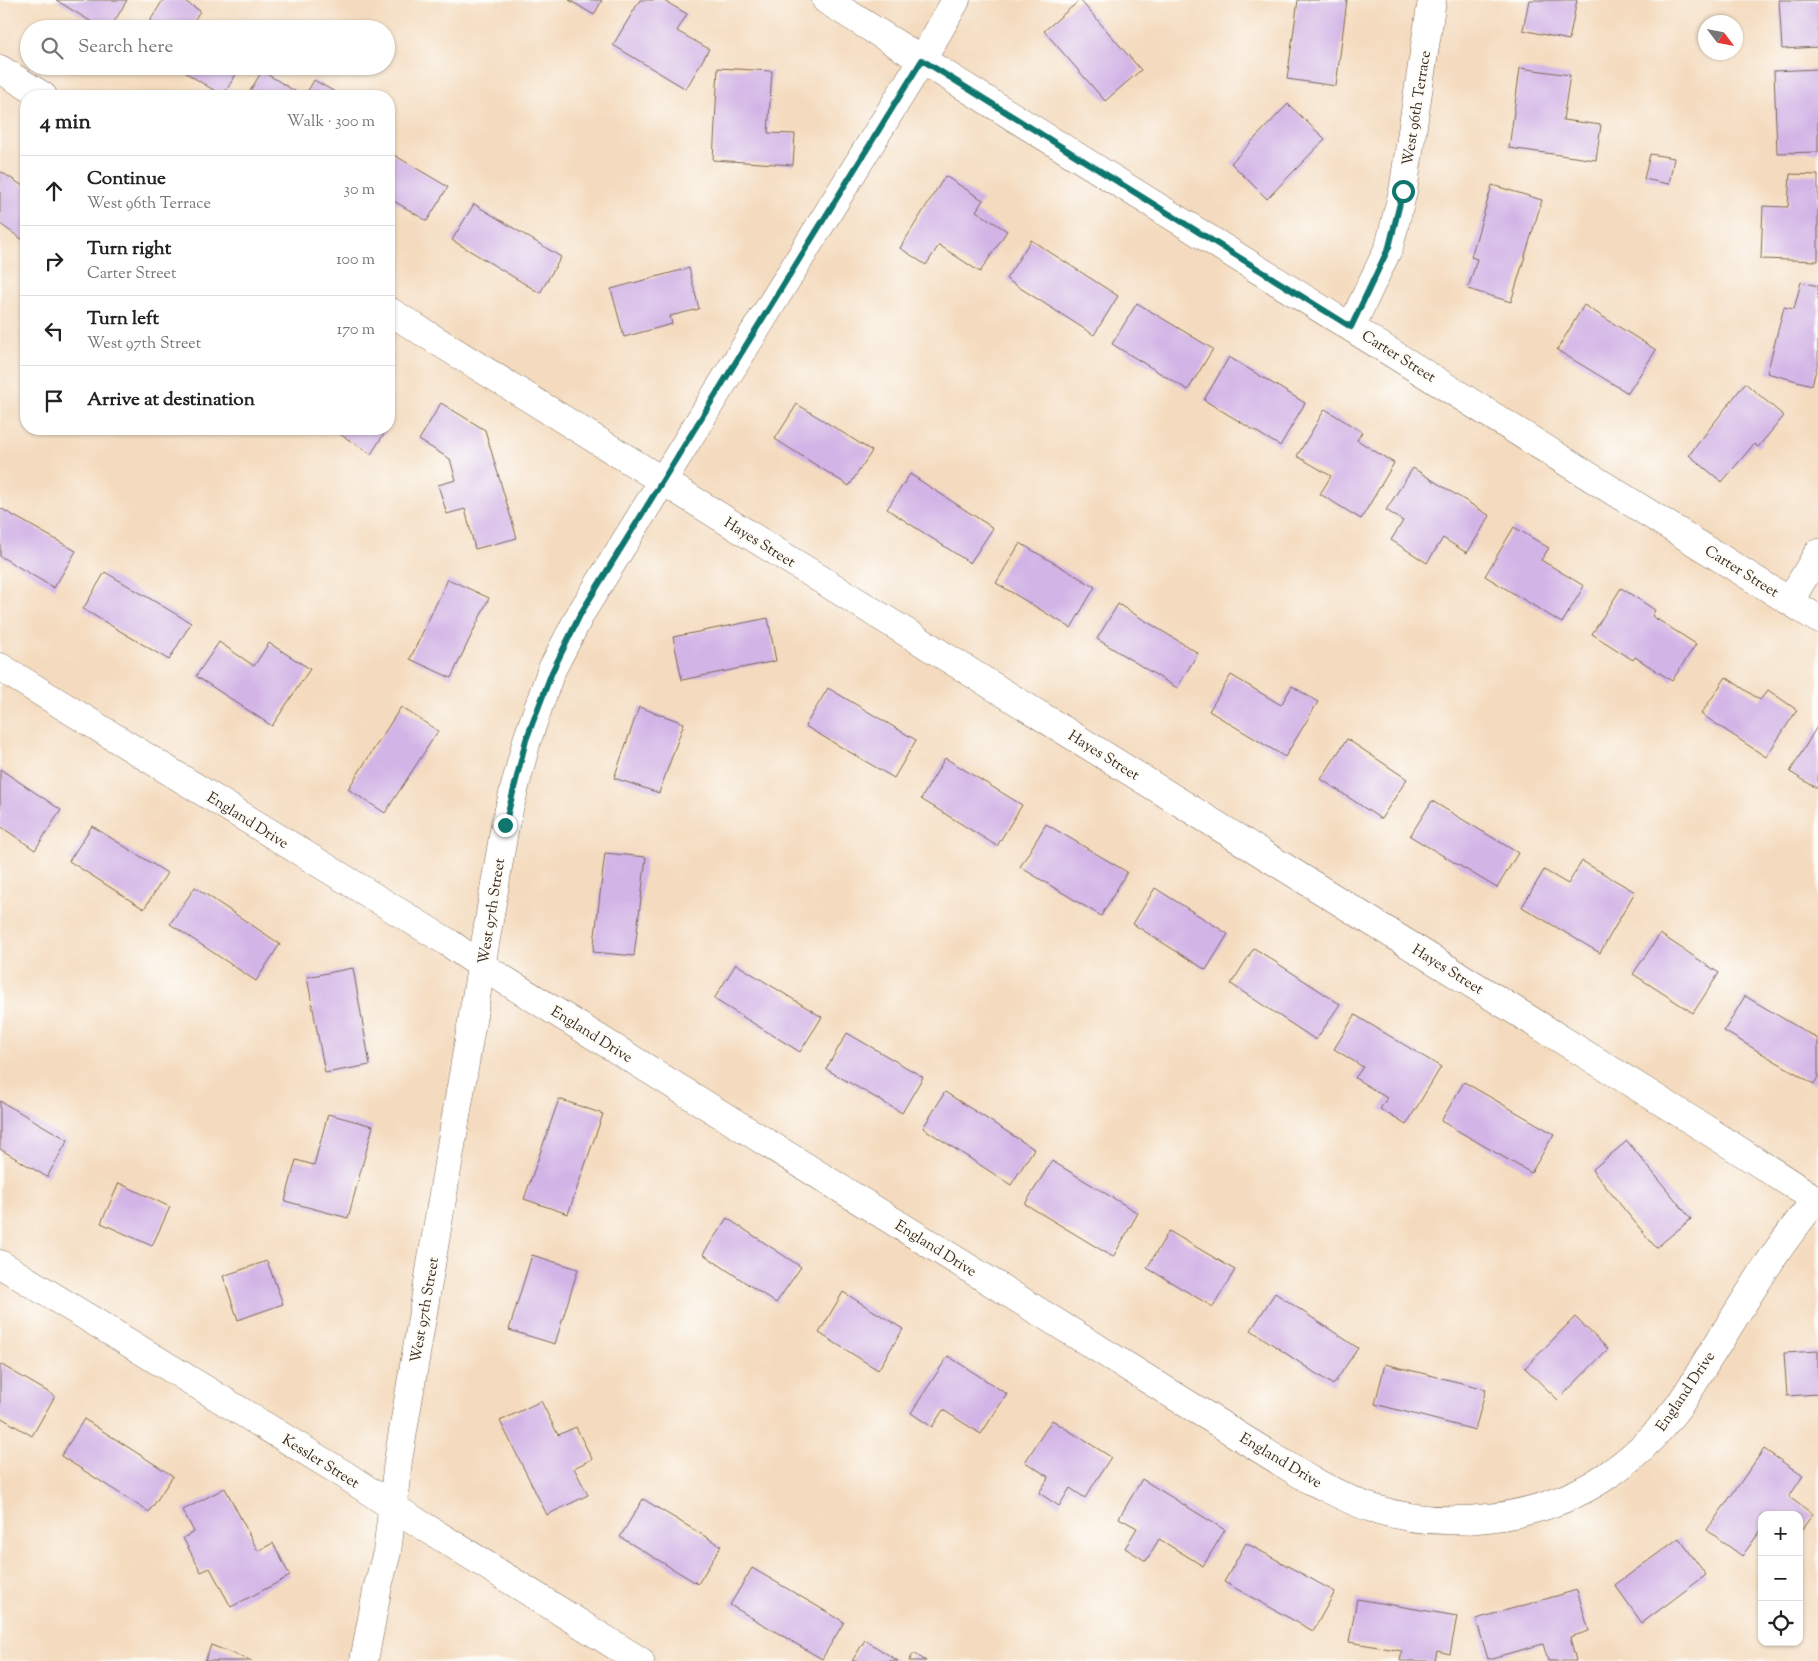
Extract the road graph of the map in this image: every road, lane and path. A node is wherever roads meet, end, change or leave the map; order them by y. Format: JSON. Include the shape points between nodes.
{"nodes":[{"id":1,"x":826,"y":0,"type":"edge"},
{"id":2,"x":956,"y":0,"type":"edge"},
{"id":3,"x":1432,"y":0,"type":"edge"},
{"id":4,"x":922,"y":60,"type":"junction"},
{"id":5,"x":0,"y":70,"type":"edge"},
{"id":6,"x":33,"y":90,"type":"edge"},
{"id":7,"x":395,"y":315,"type":"edge"},
{"id":8,"x":1351,"y":327,"type":"junction"},
{"id":9,"x":662,"y":481,"type":"junction"},
{"id":10,"x":1818,"y":553,"type":"edge"},
{"id":11,"x":1790,"y":601,"type":"junction"},
{"id":12,"x":1818,"y":619,"type":"edge"},
{"id":13,"x":0,"y":667,"type":"edge"},
{"id":14,"x":482,"y":966,"type":"junction"},
{"id":15,"x":1817,"y":1200,"type":"edge"},
{"id":16,"x":0,"y":1264,"type":"edge"},
{"id":17,"x":393,"y":1507,"type":"junction"},
{"id":18,"x":364,"y":1661,"type":"edge"},
{"id":19,"x":640,"y":1661,"type":"edge"}],
"edges":[{"from":1,"to":4,"type":"street","name":"Carter Street"},
{"from":2,"to":4,"type":"street","name":"West 97th Street"},
{"from":3,"to":8,"type":"street","name":"West 96th Terrace","via":[[1403,191],[1389,247]]},
{"from":4,"to":8,"type":"street","name":"Carter Street"},
{"from":4,"to":9,"type":"street","name":"West 97th Street"},
{"from":5,"to":6,"type":"street"},
{"from":7,"to":9,"type":"street","name":"Hayes Street"},
{"from":8,"to":11,"type":"street","name":"Carter Street"},
{"from":9,"to":14,"type":"street","name":"West 97th Street","via":[[581,613],[552,672],[526,740],[505,825]]},
{"from":9,"to":15,"type":"street","name":"Hayes Street"},
{"from":10,"to":11,"type":"street"},
{"from":11,"to":12,"type":"street","name":"Carter Street"},
{"from":13,"to":14,"type":"street","name":"England Drive"},
{"from":14,"to":15,"type":"street","name":"England Drive","via":[[1310,1480],[1372,1508],[1413,1518],[1471,1521],[1521,1512],[1575,1494],[1605,1477],[1652,1439],[1675,1412],[1787,1234]]},
{"from":14,"to":17,"type":"street","name":"West 97th Street","via":[[398,1461]]},
{"from":16,"to":17,"type":"street","name":"Kessler Street"},
{"from":17,"to":18,"type":"street","name":"West 97th Street"},
{"from":17,"to":19,"type":"street","name":"Kessler Street"}]}
